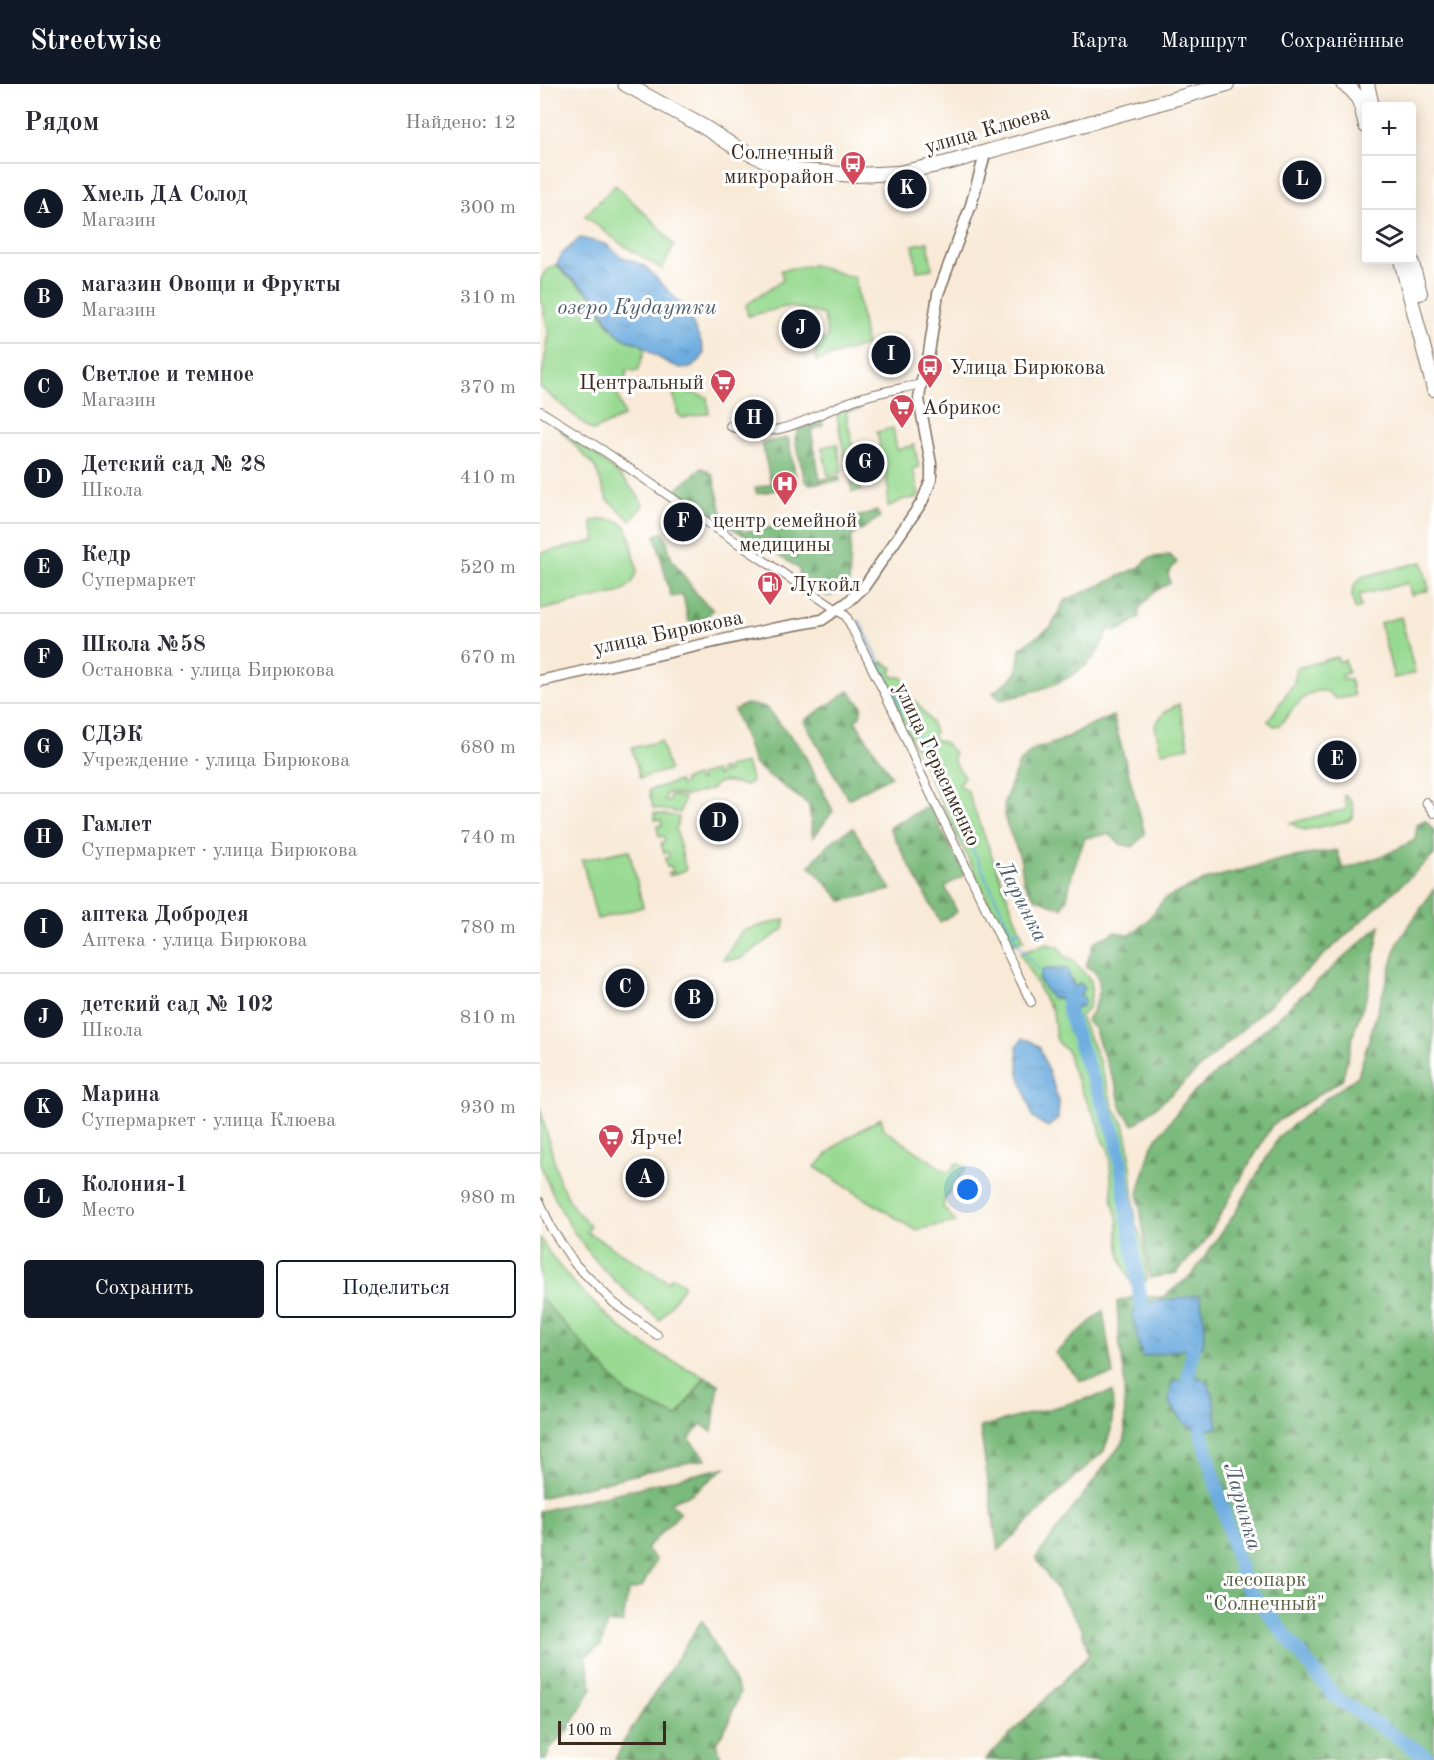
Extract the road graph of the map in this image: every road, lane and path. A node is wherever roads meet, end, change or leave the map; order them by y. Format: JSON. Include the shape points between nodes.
{"nodes":[{"id":1,"x":625,"y":84,"type":"edge"},
{"id":2,"x":1227,"y":84,"type":"edge"},
{"id":3,"x":1343,"y":84,"type":"edge"},
{"id":4,"x":1367,"y":84,"type":"edge"},
{"id":5,"x":1371,"y":102,"type":"edge"},
{"id":6,"x":1362,"y":109,"type":"edge"},
{"id":7,"x":986,"y":151,"type":"junction"},
{"id":8,"x":1402,"y":264,"type":"edge"},
{"id":9,"x":1412,"y":264,"type":"edge"},
{"id":10,"x":1434,"y":350,"type":"edge"},
{"id":11,"x":921,"y":384,"type":"junction"},
{"id":12,"x":1434,"y":389,"type":"edge"},
{"id":13,"x":540,"y":411,"type":"edge"},
{"id":14,"x":730,"y":426,"type":"dead end"},
{"id":15,"x":837,"y":610,"type":"junction"},
{"id":16,"x":540,"y":681,"type":"edge"},
{"id":17,"x":1426,"y":802,"type":"dead end"},
{"id":18,"x":1434,"y":813,"type":"edge"},
{"id":19,"x":1031,"y":1002,"type":"dead end"},
{"id":20,"x":540,"y":1202,"type":"edge"},
{"id":21,"x":657,"y":1335,"type":"dead end"}],
"edges":[{"from":1,"to":7,"type":"main road","name":"улица Клюева","via":[[735,147],[801,171],[855,176],[898,173],[947,164]]},
{"from":2,"to":7,"type":"main road","name":"улица Клюева"},
{"from":3,"to":6,"type":"main road","via":[[1354,91]]},
{"from":4,"to":5,"type":"main road"},
{"from":7,"to":11,"type":"street","name":"улица Бирюкова","via":[[939,294]]},
{"from":8,"to":12,"type":"main road"},
{"from":9,"to":10,"type":"main road"},
{"from":11,"to":14,"type":"street","via":[[859,398],[790,427],[748,431]]},
{"from":11,"to":15,"type":"street","name":"улица Бирюкова","via":[[919,399],[932,471],[927,491],[864,587]]},
{"from":13,"to":15,"type":"street"},
{"from":15,"to":16,"type":"street","name":"улица Бирюкова","via":[[822,620]]},
{"from":15,"to":19,"type":"street","name":"улица Герасименко","via":[[846,616],[893,710]]},
{"from":17,"to":18,"type":"street"},
{"from":20,"to":21,"type":"street","via":[[574,1264],[614,1303]]}]}
